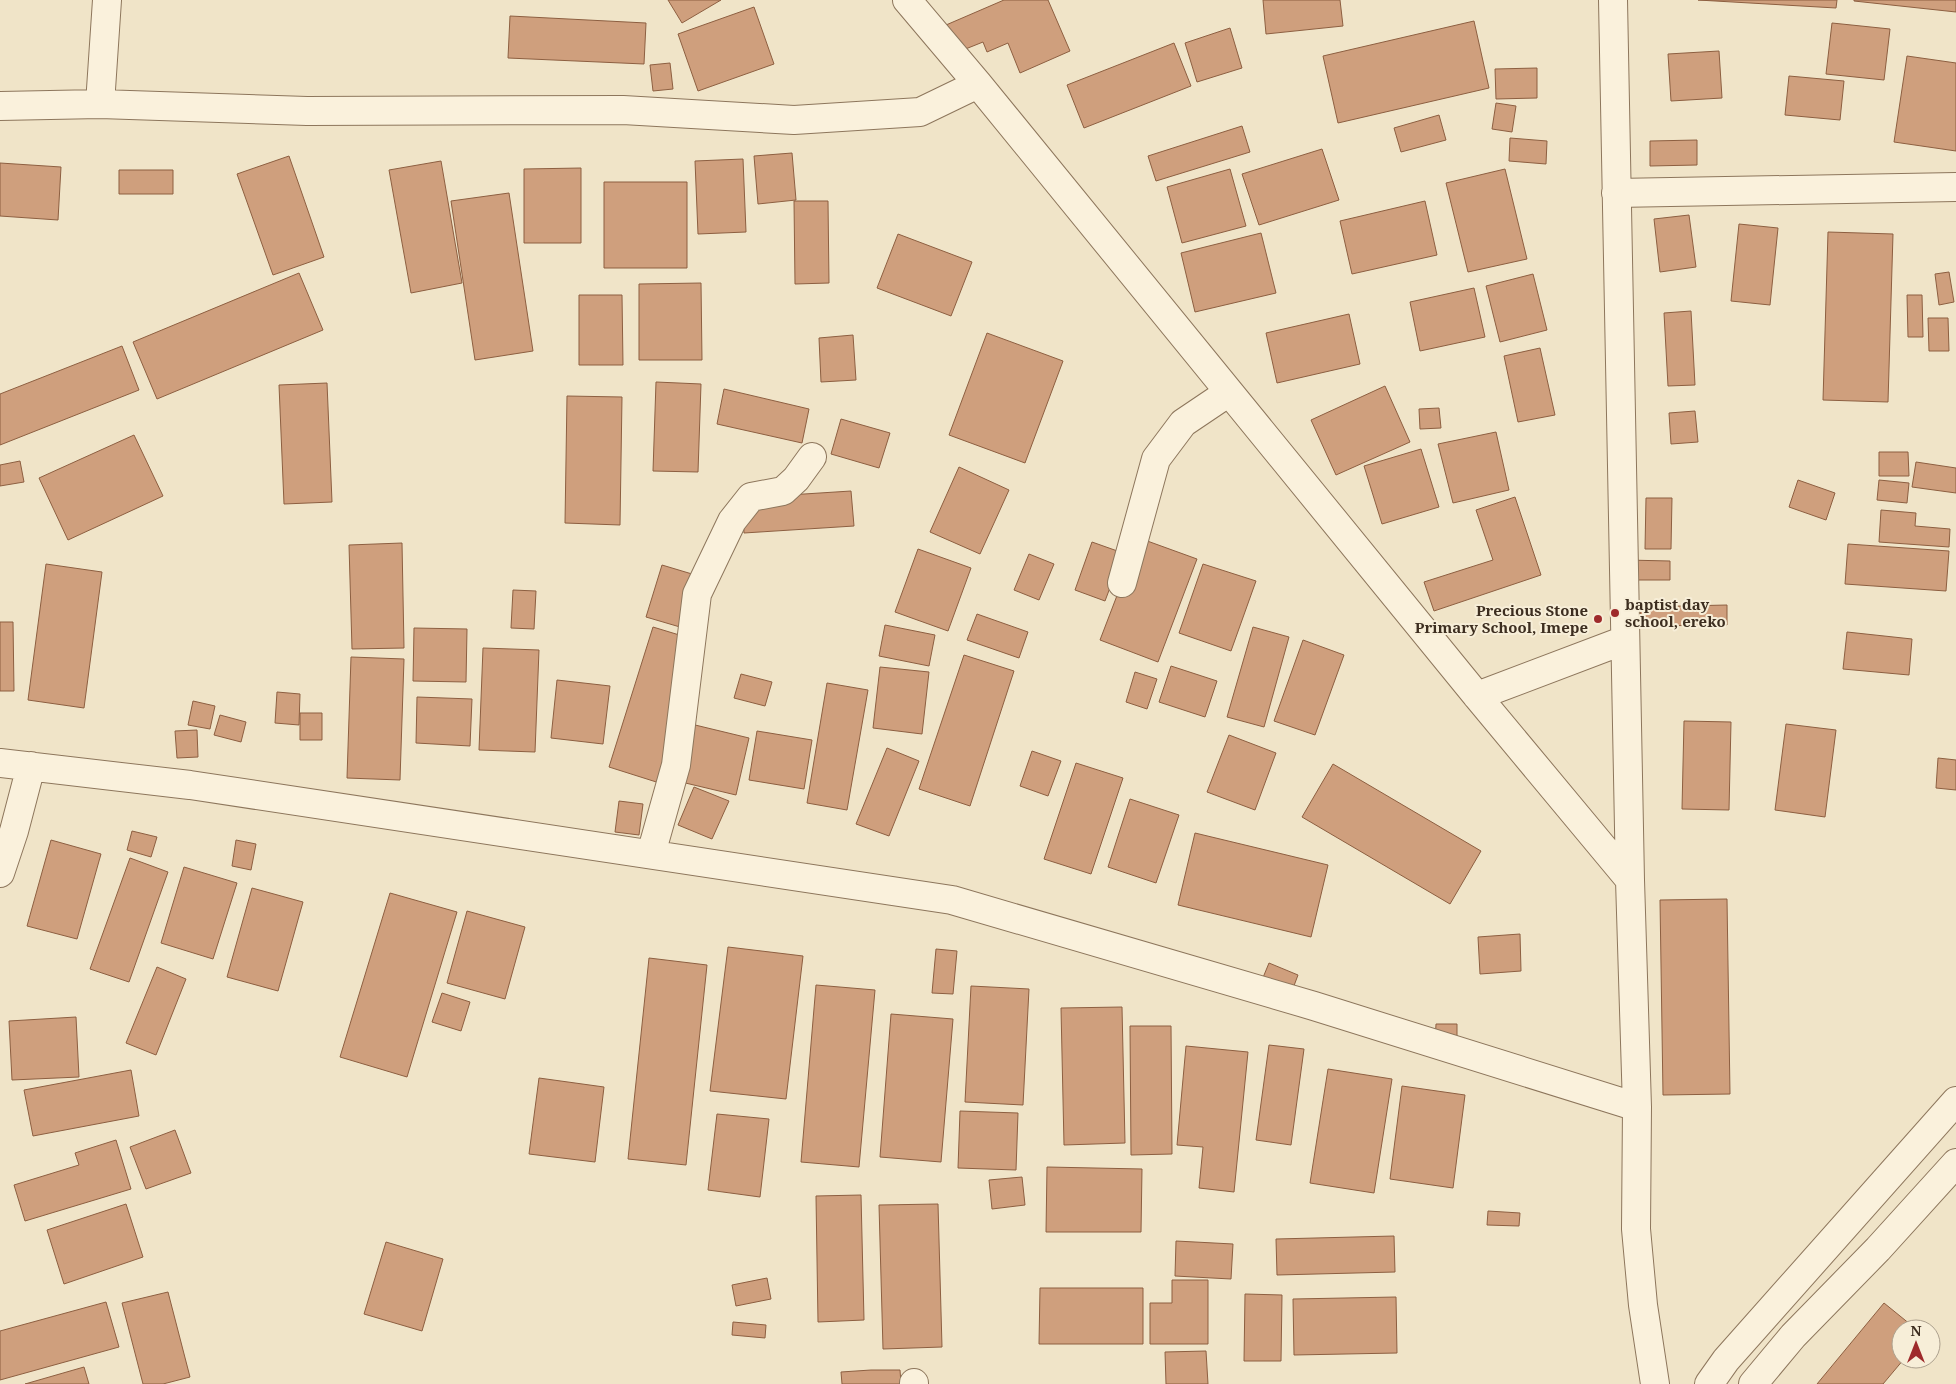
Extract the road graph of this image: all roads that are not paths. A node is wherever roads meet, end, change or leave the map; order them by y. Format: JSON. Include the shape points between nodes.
{"nodes":[{"id":1,"x":107,"y":0,"type":"edge"},
{"id":2,"x":906,"y":0,"type":"edge"},
{"id":3,"x":1613,"y":0,"type":"edge"},
{"id":4,"x":978,"y":84,"type":"junction"},
{"id":5,"x":100,"y":104,"type":"junction"},
{"id":6,"x":0,"y":106,"type":"edge"},
{"id":7,"x":1956,"y":187,"type":"edge"},
{"id":8,"x":1616,"y":193,"type":"junction"},
{"id":9,"x":1229,"y":392,"type":"junction"},
{"id":10,"x":812,"y":457,"type":"dead end"},
{"id":11,"x":1122,"y":583,"type":"dead end"},
{"id":12,"x":1625,"y":640,"type":"junction"},
{"id":13,"x":1477,"y":696,"type":"junction"},
{"id":14,"x":0,"y":763,"type":"edge"},
{"id":15,"x":31,"y":766,"type":"junction"},
{"id":16,"x":651,"y":854,"type":"junction"},
{"id":17,"x":0,"y":873,"type":"edge"},
{"id":18,"x":1630,"y":880,"type":"junction"},
{"id":19,"x":1956,"y":1101,"type":"edge"},
{"id":20,"x":1637,"y":1107,"type":"junction"},
{"id":21,"x":1956,"y":1163,"type":"edge"},
{"id":22,"x":1655,"y":1384,"type":"edge"},
{"id":23,"x":1709,"y":1384,"type":"edge"},
{"id":24,"x":1753,"y":1384,"type":"edge"}],
"edges":[{"from":1,"to":5,"type":"street"},
{"from":2,"to":4,"type":"street"},
{"from":3,"to":8,"type":"street"},
{"from":4,"to":5,"type":"street","via":[[920,112],[794,120],[623,110],[307,112]]},
{"from":4,"to":9,"type":"street"},
{"from":5,"to":6,"type":"street"},
{"from":7,"to":8,"type":"street"},
{"from":8,"to":12,"type":"street"},
{"from":9,"to":11,"type":"street","via":[[1183,423],[1156,459]]},
{"from":9,"to":13,"type":"street"},
{"from":10,"to":16,"type":"street","via":[[783,491],[751,497],[732,520],[697,594],[676,765]]},
{"from":12,"to":13,"type":"street"},
{"from":12,"to":18,"type":"street"},
{"from":13,"to":18,"type":"street"},
{"from":14,"to":15,"type":"street"},
{"from":15,"to":16,"type":"street","via":[[190,785]]},
{"from":15,"to":17,"type":"street"},
{"from":16,"to":20,"type":"street","via":[[952,900],[1314,1006]]},
{"from":18,"to":20,"type":"street"},
{"from":19,"to":23,"type":"street","via":[[1737,1347]]},
{"from":20,"to":22,"type":"street","via":[[1636,1229]]},
{"from":21,"to":24,"type":"street","via":[[1793,1336]]}]}
